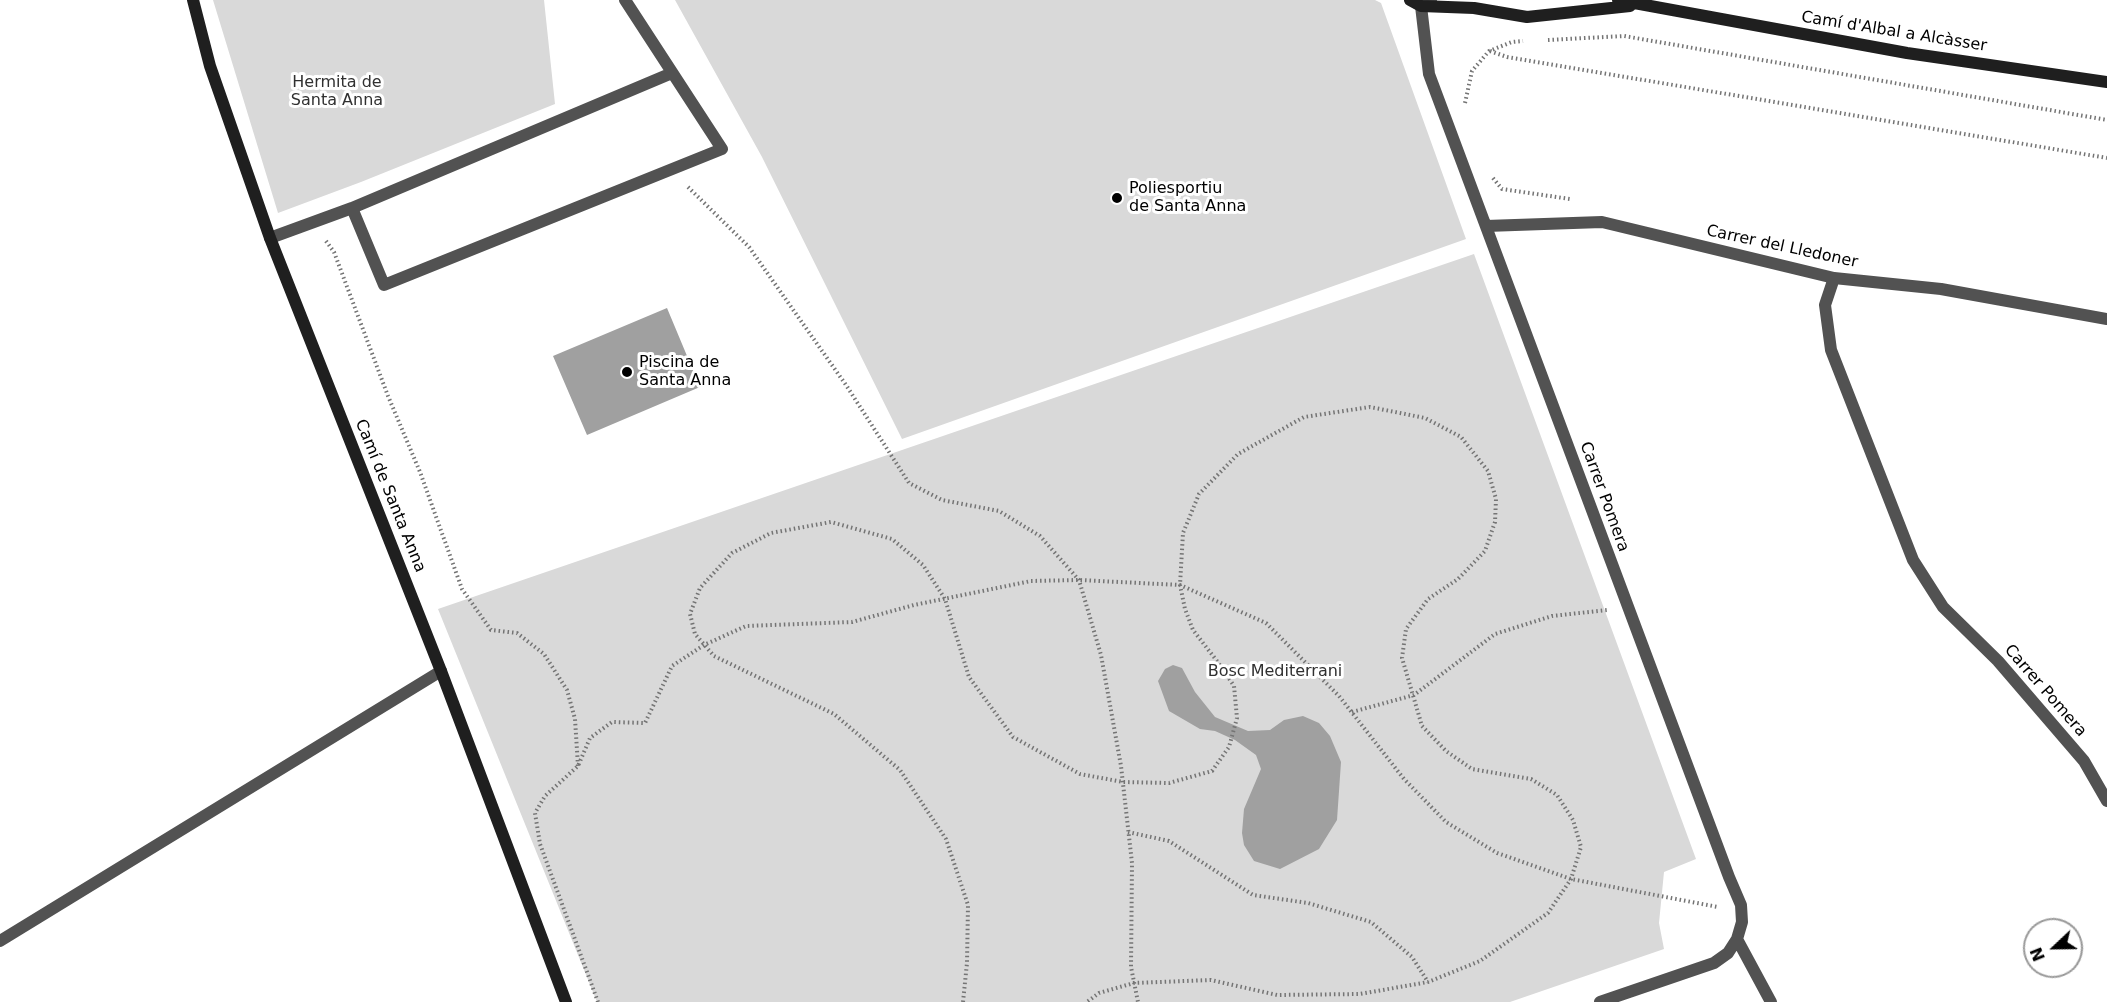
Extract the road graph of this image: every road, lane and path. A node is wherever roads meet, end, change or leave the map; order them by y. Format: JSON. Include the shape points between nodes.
{"nodes":[{"id":1,"x":193,"y":0,"type":"edge"},
{"id":2,"x":625,"y":0,"type":"edge"},
{"id":3,"x":1618,"y":0,"type":"edge"},
{"id":4,"x":1421,"y":2,"type":"edge"},
{"id":5,"x":1640,"y":5,"type":"junction"},
{"id":6,"x":1546,"y":40,"type":"dead end"},
{"id":7,"x":1524,"y":41,"type":"dead end"},
{"id":8,"x":1489,"y":51,"type":"junction"},
{"id":9,"x":672,"y":73,"type":"junction"},
{"id":10,"x":2107,"y":82,"type":"edge"},
{"id":11,"x":1465,"y":109,"type":"dead end"},
{"id":12,"x":2107,"y":120,"type":"edge"},
{"id":13,"x":2107,"y":158,"type":"edge"},
{"id":14,"x":670,"y":169,"type":"junction"},
{"id":15,"x":1489,"y":173,"type":"dead end"},
{"id":16,"x":1571,"y":199,"type":"dead end"},
{"id":17,"x":352,"y":208,"type":"junction"},
{"id":18,"x":312,"y":223,"type":"junction"},
{"id":19,"x":1486,"y":226,"type":"junction"},
{"id":20,"x":270,"y":238,"type":"junction"},
{"id":21,"x":1834,"y":278,"type":"junction"},
{"id":22,"x":2107,"y":320,"type":"edge"},
{"id":23,"x":1079,"y":580,"type":"junction"},
{"id":24,"x":1180,"y":585,"type":"junction"},
{"id":25,"x":945,"y":599,"type":"junction"},
{"id":26,"x":1611,"y":610,"type":"dead end"},
{"id":27,"x":704,"y":645,"type":"junction"},
{"id":28,"x":441,"y":671,"type":"junction"},
{"id":29,"x":1414,"y":695,"type":"junction"},
{"id":30,"x":1352,"y":712,"type":"junction"},
{"id":31,"x":578,"y":766,"type":"junction"},
{"id":32,"x":1123,"y":782,"type":"junction"},
{"id":33,"x":2107,"y":801,"type":"edge"},
{"id":34,"x":1128,"y":832,"type":"junction"},
{"id":35,"x":1571,"y":879,"type":"junction"},
{"id":36,"x":1719,"y":907,"type":"dead end"},
{"id":37,"x":1737,"y":939,"type":"junction"},
{"id":38,"x":0,"y":941,"type":"edge"},
{"id":39,"x":1428,"y":982,"type":"junction"},
{"id":40,"x":1134,"y":983,"type":"junction"},
{"id":41,"x":566,"y":1002,"type":"edge"},
{"id":42,"x":598,"y":1002,"type":"edge"},
{"id":43,"x":963,"y":1002,"type":"edge"},
{"id":44,"x":1087,"y":1002,"type":"edge"},
{"id":45,"x":1138,"y":1002,"type":"edge"},
{"id":46,"x":1600,"y":1002,"type":"edge"},
{"id":47,"x":1771,"y":1002,"type":"edge"}],
"edges":[{"from":1,"to":20,"type":"street","name":"Camí de Santa Anna","via":[[210,66]]},
{"from":2,"to":9,"type":"street"},
{"from":3,"to":5,"type":"street","name":"Camí d'Albal a Alcàsser"},
{"from":4,"to":5,"type":"street","name":"Camí d'Albal a Alcàsser","via":[[1527,17]]},
{"from":4,"to":19,"type":"street","name":"Carrer Pomera","via":[[1429,75]]},
{"from":5,"to":10,"type":"street","name":"Camí d'Albal a Alcàsser","via":[[1907,53]]},
{"from":6,"to":12,"type":"path","via":[[1624,36]]},
{"from":7,"to":8,"type":"path"},
{"from":8,"to":11,"type":"path","via":[[1472,71]]},
{"from":8,"to":13,"type":"path"},
{"from":9,"to":14,"type":"street","via":[[722,149]]},
{"from":9,"to":17,"type":"street"},
{"from":14,"to":17,"type":"street","via":[[384,285]]},
{"from":14,"to":23,"type":"path","via":[[749,247],[846,384],[909,483],[942,500],[999,512],[1040,536]]},
{"from":15,"to":16,"type":"path","via":[[1502,189]]},
{"from":17,"to":18,"type":"street"},
{"from":18,"to":20,"type":"street"},
{"from":18,"to":31,"type":"path","via":[[334,252],[462,589],[491,630],[518,633],[544,654],[567,690]]},
{"from":19,"to":21,"type":"street","name":"Carrer del Lledoner","via":[[1602,222]]},
{"from":19,"to":37,"type":"street","name":"Carrer Pomera","via":[[1741,905]]},
{"from":20,"to":28,"type":"street","name":"Camí de Santa Anna"},
{"from":21,"to":22,"type":"street","name":"Carrer del Lledoner","via":[[1941,289]]},
{"from":21,"to":33,"type":"street","name":"Carrer Pomera","via":[[1825,304],[1831,350],[1913,560],[1943,607],[1998,662],[2084,761]]},
{"from":23,"to":24,"type":"path"},
{"from":23,"to":25,"type":"path","via":[[1031,581]]},
{"from":23,"to":32,"type":"path","via":[[1101,655]]},
{"from":24,"to":29,"type":"path","via":[[1183,533],[1198,494],[1238,454],[1304,417],[1370,407],[1425,418],[1461,437],[1488,471],[1496,510],[1485,551],[1458,579],[1428,599],[1406,629],[1402,658]]},
{"from":24,"to":30,"type":"path","via":[[1266,623]]},
{"from":24,"to":32,"type":"path","via":[[1193,630],[1234,686],[1237,718],[1229,747],[1212,771],[1169,783]]},
{"from":25,"to":27,"type":"path","via":[[852,622],[746,626]]},
{"from":25,"to":27,"type":"path","via":[[923,566],[892,539],[831,522],[771,533],[732,553],[700,588],[690,614],[695,634]]},
{"from":25,"to":32,"type":"path","via":[[969,677],[1013,737],[1080,774]]},
{"from":26,"to":29,"type":"path","via":[[1552,616],[1495,634]]},
{"from":27,"to":31,"type":"path","via":[[672,666],[645,723],[612,722],[590,738]]},
{"from":27,"to":43,"type":"path","via":[[714,656],[834,714],[900,770],[946,839],[968,905]]},
{"from":28,"to":38,"type":"street"},
{"from":28,"to":41,"type":"street","name":"Camí de Santa Anna"},
{"from":29,"to":30,"type":"path"},
{"from":29,"to":35,"type":"path","via":[[1422,726],[1446,751],[1472,769],[1531,779],[1557,795],[1573,820],[1581,847]]},
{"from":30,"to":35,"type":"path","via":[[1404,779],[1446,822],[1497,853]]},
{"from":31,"to":42,"type":"path","via":[[545,796],[535,813],[540,844]]},
{"from":32,"to":34,"type":"path"},
{"from":34,"to":39,"type":"path","via":[[1169,841],[1253,895],[1308,903],[1371,922],[1412,957]]},
{"from":34,"to":40,"type":"path"},
{"from":35,"to":36,"type":"path"},
{"from":35,"to":39,"type":"path","via":[[1548,913],[1480,961]]},
{"from":37,"to":46,"type":"street","via":[[1728,953],[1714,963]]},
{"from":37,"to":47,"type":"street"},
{"from":39,"to":40,"type":"path","via":[[1360,994],[1276,995],[1211,980]]},
{"from":40,"to":44,"type":"path","via":[[1099,993]]},
{"from":40,"to":45,"type":"path"}]}
